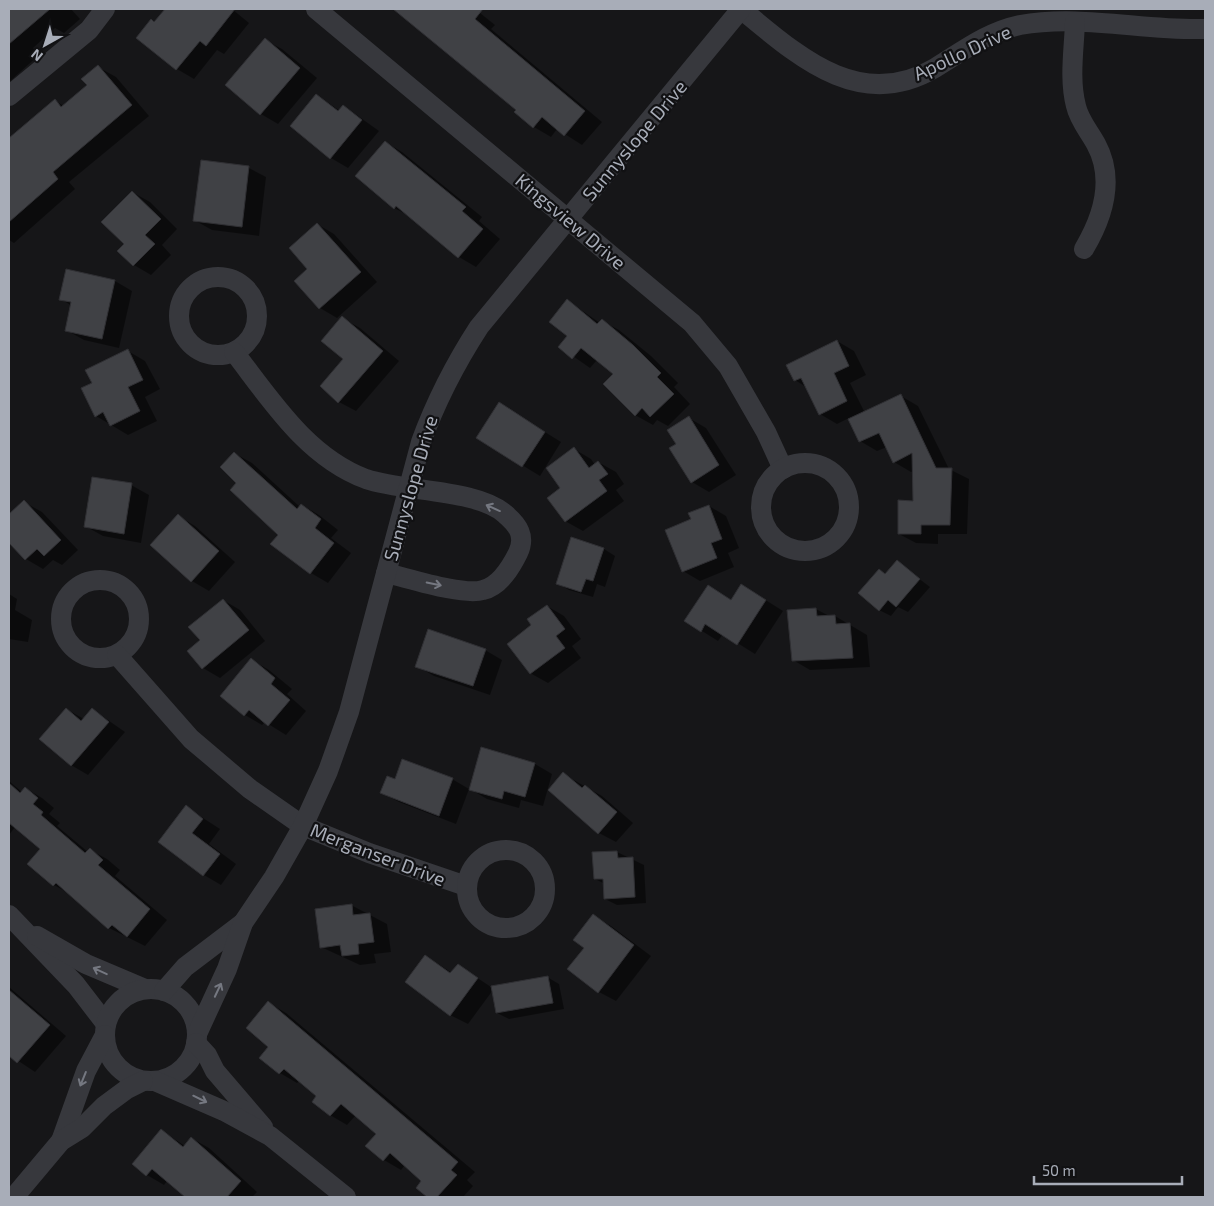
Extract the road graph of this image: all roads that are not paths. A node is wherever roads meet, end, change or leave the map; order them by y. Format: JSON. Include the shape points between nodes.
{"nodes":[{"id":1,"x":105,"y":9,"type":"edge"},
{"id":2,"x":316,"y":9,"type":"edge"},
{"id":3,"x":741,"y":9,"type":"edge"},
{"id":4,"x":1075,"y":22,"type":"junction"},
{"id":5,"x":1205,"y":29,"type":"edge"},
{"id":6,"x":9,"y":96,"type":"edge"},
{"id":7,"x":568,"y":219,"type":"junction"},
{"id":8,"x":1084,"y":249,"type":"dead end"},
{"id":9,"x":234,"y":352,"type":"dead end"},
{"id":10,"x":783,"y":469,"type":"junction"},
{"id":11,"x":408,"y":489,"type":"junction"},
{"id":12,"x":386,"y":573,"type":"junction"},
{"id":13,"x":117,"y":655,"type":"dead end"},
{"id":14,"x":303,"y":826,"type":"junction"},
{"id":15,"x":466,"y":886,"type":"dead end"},
{"id":16,"x":15,"y":920,"type":"edge"},
{"id":17,"x":243,"y":922,"type":"junction"},
{"id":18,"x":154,"y":990,"type":"junction"},
{"id":19,"x":105,"y":1030,"type":"junction"},
{"id":20,"x":197,"y":1039,"type":"junction"},
{"id":21,"x":149,"y":1081,"type":"junction"},
{"id":22,"x":270,"y":1136,"type":"junction"},
{"id":23,"x":61,"y":1141,"type":"junction"},
{"id":24,"x":14,"y":1197,"type":"edge"},
{"id":25,"x":346,"y":1197,"type":"edge"}],
"edges":[{"from":1,"to":6,"type":"street","via":[[89,30]]},
{"from":2,"to":7,"type":"street","name":"Kingsview Drive"},
{"from":3,"to":4,"type":"street","name":"Apollo Drive","via":[[815,66],[839,77],[864,83],[891,82],[916,76],[990,35],[1018,26]]},
{"from":3,"to":7,"type":"street","name":"Sunnyslope Drive"},
{"from":4,"to":5,"type":"street","name":"Apollo Drive"},
{"from":4,"to":8,"type":"street","via":[[1072,86],[1076,108],[1104,165],[1106,188],[1097,226]]},
{"from":7,"to":10,"type":"street","name":"Kingsview Drive","via":[[692,323],[728,366]]},
{"from":7,"to":11,"type":"street","name":"Sunnyslope Drive","via":[[479,327],[456,361],[433,410]]},
{"from":9,"to":11,"type":"street","via":[[290,423],[328,459],[366,479]]},
{"from":10,"to":10,"type":"street","via":[[765,490],[762,517],[768,530],[776,540],[795,549],[816,550],[828,545],[840,535],[847,522],[849,506],[846,492],[827,469],[812,464],[797,464]]},
{"from":11,"to":12,"type":"street","name":"Sunnyslope Drive"},
{"from":12,"to":11,"type":"street","one_way":true,"via":[[464,591],[483,590],[503,576],[522,545],[519,528],[504,512],[478,501]]},
{"from":12,"to":14,"type":"street","name":"Sunnyslope Drive","via":[[349,712],[328,771]]},
{"from":13,"to":14,"type":"street","name":"Merganser Drive","via":[[203,750],[250,789]]},
{"from":14,"to":15,"type":"street","name":"Merganser Drive","via":[[369,854]]},
{"from":14,"to":17,"type":"street","name":"Sunnyslope Drive"},
{"from":18,"to":16,"type":"street","one_way":true,"via":[[86,964]]},
{"from":16,"to":19,"type":"street","via":[[76,985]]},
{"from":17,"to":18,"type":"street","name":"Sunnyslope Drive"},
{"from":20,"to":17,"type":"street","name":"Sunnyslope Drive","one_way":true},
{"from":18,"to":19,"type":"street","via":[[133,992],[121,1000],[111,1011]]},
{"from":18,"to":20,"type":"street","via":[[181,1000],[195,1021]]},
{"from":19,"to":21,"type":"street","via":[[111,1058],[120,1069],[130,1076]]},
{"from":19,"to":23,"type":"street","one_way":true,"via":[[86,1071]]},
{"from":20,"to":21,"type":"street","via":[[186,1065],[166,1079]]},
{"from":20,"to":22,"type":"street","via":[[215,1071]]},
{"from":21,"to":22,"type":"street","one_way":true,"via":[[186,1093]]},
{"from":21,"to":23,"type":"street","via":[[112,1100],[82,1128]]},
{"from":22,"to":25,"type":"street"},
{"from":23,"to":24,"type":"street"}]}
